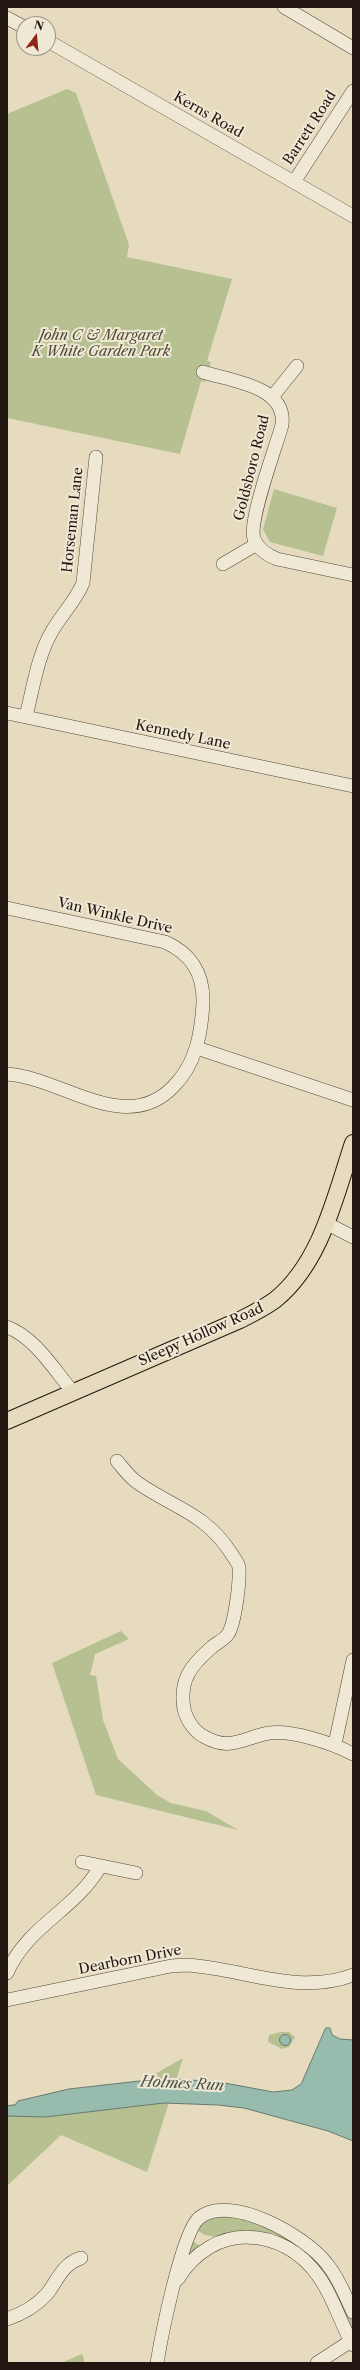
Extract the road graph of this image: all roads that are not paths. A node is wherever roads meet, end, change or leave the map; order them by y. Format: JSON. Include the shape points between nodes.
{"nodes":[{"id":1,"x":284,"y":7,"type":"edge"},
{"id":2,"x":7,"y":18,"type":"edge"},
{"id":3,"x":16,"y":23,"type":"edge"},
{"id":4,"x":56,"y":46,"type":"edge"},
{"id":5,"x":353,"y":48,"type":"edge"},
{"id":6,"x":353,"y":91,"type":"edge"},
{"id":7,"x":294,"y":182,"type":"junction"},
{"id":8,"x":353,"y":216,"type":"edge"},
{"id":9,"x":297,"y":366,"type":"dead end"},
{"id":10,"x":203,"y":372,"type":"dead end"},
{"id":11,"x":272,"y":396,"type":"junction"},
{"id":12,"x":96,"y":458,"type":"dead end"},
{"id":13,"x":257,"y":544,"type":"junction"},
{"id":14,"x":224,"y":564,"type":"dead end"},
{"id":15,"x":353,"y":575,"type":"edge"},
{"id":16,"x":7,"y":712,"type":"edge"},
{"id":17,"x":26,"y":716,"type":"junction"},
{"id":18,"x":353,"y":786,"type":"edge"},
{"id":19,"x":7,"y":908,"type":"edge"},
{"id":20,"x":197,"y":1048,"type":"junction"},
{"id":21,"x":7,"y":1074,"type":"edge"},
{"id":22,"x":353,"y":1100,"type":"edge"},
{"id":23,"x":353,"y":1143,"type":"edge"},
{"id":24,"x":326,"y":1224,"type":"junction"},
{"id":25,"x":353,"y":1237,"type":"edge"},
{"id":26,"x":7,"y":1327,"type":"edge"},
{"id":27,"x":73,"y":1392,"type":"junction"},
{"id":28,"x":7,"y":1421,"type":"edge"},
{"id":29,"x":117,"y":1462,"type":"dead end"},
{"id":30,"x":353,"y":1660,"type":"edge"},
{"id":31,"x":335,"y":1744,"type":"junction"},
{"id":32,"x":353,"y":1754,"type":"edge"},
{"id":33,"x":82,"y":1862,"type":"dead end"},
{"id":34,"x":100,"y":1867,"type":"junction"},
{"id":35,"x":136,"y":1873,"type":"dead end"},
{"id":36,"x":7,"y":1974,"type":"edge"},
{"id":37,"x":353,"y":1975,"type":"edge"},
{"id":38,"x":7,"y":2000,"type":"edge"},
{"id":39,"x":81,"y":2258,"type":"dead end"},
{"id":40,"x":175,"y":2284,"type":"junction"},
{"id":41,"x":353,"y":2312,"type":"edge"},
{"id":42,"x":7,"y":2319,"type":"edge"},
{"id":43,"x":352,"y":2343,"type":"edge"},
{"id":44,"x":157,"y":2363,"type":"edge"},
{"id":45,"x":317,"y":2363,"type":"edge"}],
"edges":[{"from":1,"to":5,"type":"street"},
{"from":2,"to":3,"type":"street"},
{"from":4,"to":7,"type":"street","name":"Kerns Road"},
{"from":6,"to":7,"type":"street","name":"Barrett Road"},
{"from":7,"to":8,"type":"street","name":"Kerns Road"},
{"from":9,"to":11,"type":"street"},
{"from":10,"to":11,"type":"street","name":"Goldsboro Road","via":[[265,391]]},
{"from":11,"to":13,"type":"street","name":"Goldsboro Road","via":[[279,403],[283,419],[253,526]]},
{"from":12,"to":17,"type":"street","name":"Horseman Lane","via":[[83,583],[45,647]]},
{"from":13,"to":14,"type":"street"},
{"from":13,"to":15,"type":"street","via":[[268,555],[277,559]]},
{"from":16,"to":17,"type":"street","name":"Kennedy Lane"},
{"from":17,"to":18,"type":"street","name":"Kennedy Lane"},
{"from":19,"to":20,"type":"street","name":"Van Winkle Drive","via":[[152,938],[176,946],[198,970],[202,985]]},
{"from":20,"to":21,"type":"street","name":"Van Winkle Drive","via":[[193,1060],[166,1094],[136,1107],[108,1105],[35,1079]]},
{"from":20,"to":22,"type":"street"},
{"from":23,"to":24,"type":"main road","name":"Sleepy Hollow Road"},
{"from":24,"to":25,"type":"street"},
{"from":24,"to":27,"type":"main road","name":"Sleepy Hollow Road","via":[[300,1273],[271,1303],[240,1320]]},
{"from":26,"to":27,"type":"street","via":[[34,1346]]},
{"from":27,"to":28,"type":"main road","name":"Sleepy Hollow Road","via":[[28,1414]]},
{"from":29,"to":31,"type":"street","via":[[136,1482],[198,1516],[222,1540],[240,1567],[236,1605],[228,1633],[208,1650],[185,1678],[182,1698],[185,1714],[193,1726],[201,1735],[217,1743],[235,1744],[269,1734],[285,1733]]},
{"from":30,"to":31,"type":"street"},
{"from":31,"to":32,"type":"street"},
{"from":33,"to":34,"type":"street"},
{"from":34,"to":35,"type":"street"},
{"from":34,"to":36,"type":"street","via":[[79,1896],[30,1937],[14,1958]]},
{"from":37,"to":38,"type":"street","name":"Dearborn Drive","via":[[331,1982],[297,1983],[186,1965],[171,1966]]},
{"from":39,"to":42,"type":"street","via":[[67,2265],[38,2303],[27,2311]]},
{"from":40,"to":41,"type":"street","via":[[190,2232],[199,2218],[214,2211],[249,2213],[286,2231],[318,2253],[338,2279]]},
{"from":40,"to":43,"type":"street","via":[[200,2254],[223,2241],[249,2237],[276,2241],[298,2254],[319,2276]]},
{"from":40,"to":44,"type":"street","via":[[163,2326]]},
{"from":43,"to":45,"type":"street"}]}
